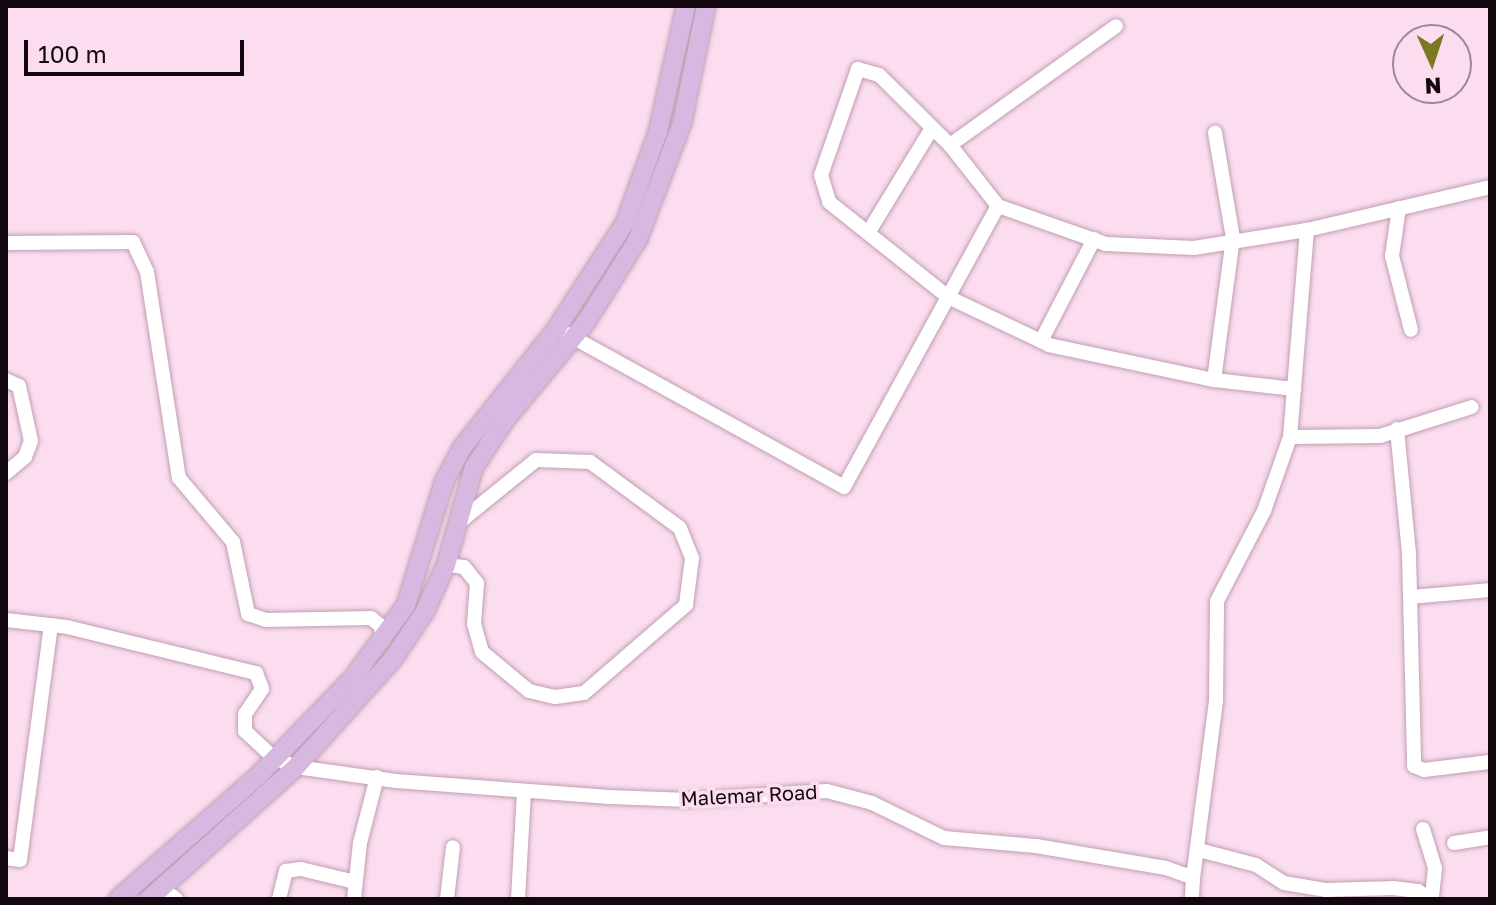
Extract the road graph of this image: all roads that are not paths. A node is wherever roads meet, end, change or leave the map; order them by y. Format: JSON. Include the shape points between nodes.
{"nodes":[{"id":1,"x":686,"y":6,"type":"edge"},
{"id":2,"x":706,"y":6,"type":"edge"},
{"id":3,"x":1116,"y":26,"type":"dead end"},
{"id":4,"x":932,"y":128,"type":"junction"},
{"id":5,"x":1215,"y":133,"type":"dead end"},
{"id":6,"x":950,"y":145,"type":"junction"},
{"id":7,"x":1490,"y":187,"type":"edge"},
{"id":8,"x":998,"y":206,"type":"junction"},
{"id":9,"x":1399,"y":208,"type":"junction"},
{"id":10,"x":1307,"y":230,"type":"junction"},
{"id":11,"x":868,"y":233,"type":"junction"},
{"id":12,"x":1094,"y":239,"type":"junction"},
{"id":13,"x":6,"y":243,"type":"edge"},
{"id":14,"x":1232,"y":245,"type":"junction"},
{"id":15,"x":948,"y":297,"type":"junction"},
{"id":16,"x":557,"y":328,"type":"junction"},
{"id":17,"x":1411,"y":330,"type":"dead end"},
{"id":18,"x":574,"y":338,"type":"junction"},
{"id":19,"x":1041,"y":341,"type":"junction"},
{"id":20,"x":6,"y":380,"type":"edge"},
{"id":21,"x":1214,"y":380,"type":"junction"},
{"id":22,"x":1294,"y":389,"type":"junction"},
{"id":23,"x":1472,"y":407,"type":"dead end"},
{"id":24,"x":1397,"y":429,"type":"junction"},
{"id":25,"x":1290,"y":437,"type":"junction"},
{"id":26,"x":6,"y":473,"type":"edge"},
{"id":27,"x":456,"y":524,"type":"junction"},
{"id":28,"x":446,"y":565,"type":"junction"},
{"id":29,"x":1490,"y":590,"type":"edge"},
{"id":30,"x":1410,"y":597,"type":"junction"},
{"id":31,"x":6,"y":620,"type":"edge"},
{"id":32,"x":51,"y":625,"type":"junction"},
{"id":33,"x":382,"y":641,"type":"junction"},
{"id":34,"x":274,"y":758,"type":"junction"},
{"id":35,"x":1490,"y":762,"type":"edge"},
{"id":36,"x":296,"y":767,"type":"junction"},
{"id":37,"x":377,"y":777,"type":"junction"},
{"id":38,"x":524,"y":793,"type":"junction"},
{"id":39,"x":1423,"y":829,"type":"dead end"},
{"id":40,"x":1490,"y":837,"type":"edge"},
{"id":41,"x":1454,"y":843,"type":"dead end"},
{"id":42,"x":453,"y":847,"type":"dead end"},
{"id":43,"x":1199,"y":850,"type":"junction"},
{"id":44,"x":6,"y":858,"type":"edge"},
{"id":45,"x":1193,"y":878,"type":"junction"},
{"id":46,"x":355,"y":882,"type":"junction"},
{"id":47,"x":162,"y":895,"type":"edge"},
{"id":48,"x":118,"y":899,"type":"edge"},
{"id":49,"x":279,"y":899,"type":"edge"},
{"id":50,"x":354,"y":899,"type":"edge"},
{"id":51,"x":447,"y":899,"type":"edge"},
{"id":52,"x":518,"y":899,"type":"edge"},
{"id":53,"x":1192,"y":899,"type":"edge"},
{"id":54,"x":1431,"y":899,"type":"edge"}],
"edges":[{"from":1,"to":16,"type":"main road","via":[[658,132],[625,223]]},
{"from":2,"to":18,"type":"main road","via":[[682,123],[638,239]]},
{"from":3,"to":6,"type":"street"},
{"from":4,"to":6,"type":"street"},
{"from":4,"to":11,"type":"street"},
{"from":4,"to":11,"type":"street","via":[[879,75],[858,69],[821,175],[829,202]]},
{"from":5,"to":14,"type":"street"},
{"from":6,"to":8,"type":"street"},
{"from":7,"to":9,"type":"street"},
{"from":8,"to":12,"type":"street"},
{"from":8,"to":15,"type":"street"},
{"from":9,"to":10,"type":"street"},
{"from":9,"to":17,"type":"street","via":[[1392,256]]},
{"from":10,"to":14,"type":"street"},
{"from":10,"to":22,"type":"street"},
{"from":11,"to":15,"type":"street"},
{"from":12,"to":14,"type":"street","via":[[1194,248]]},
{"from":12,"to":19,"type":"street"},
{"from":13,"to":33,"type":"street","via":[[133,242],[147,272],[179,478],[233,542],[248,614],[266,620],[371,618],[381,626]]},
{"from":14,"to":21,"type":"street"},
{"from":15,"to":18,"type":"street","via":[[844,487]]},
{"from":15,"to":19,"type":"street"},
{"from":16,"to":18,"type":"street"},
{"from":16,"to":33,"type":"main road","via":[[462,448],[444,482],[406,605]]},
{"from":18,"to":27,"type":"main road","via":[[505,420],[474,467]]},
{"from":19,"to":21,"type":"street"},
{"from":20,"to":26,"type":"street","via":[[19,386],[31,441],[25,457]]},
{"from":21,"to":22,"type":"street"},
{"from":22,"to":25,"type":"street"},
{"from":23,"to":24,"type":"street"},
{"from":24,"to":25,"type":"street","via":[[1380,436]]},
{"from":24,"to":30,"type":"street"},
{"from":25,"to":43,"type":"street","via":[[1264,511],[1219,591],[1216,702]]},
{"from":27,"to":28,"type":"main road"},
{"from":27,"to":28,"type":"street","via":[[536,460],[590,462],[680,528],[690,543],[689,593],[686,605],[584,693],[555,697],[529,691],[482,652],[474,624],[477,583],[464,567]]},
{"from":28,"to":36,"type":"main road","via":[[425,611],[393,659]]},
{"from":29,"to":30,"type":"street"},
{"from":30,"to":35,"type":"street","via":[[1414,766],[1424,770]]},
{"from":31,"to":32,"type":"street"},
{"from":32,"to":34,"type":"street","via":[[256,673],[262,689],[245,714],[245,731]]},
{"from":32,"to":44,"type":"street","via":[[20,860]]},
{"from":33,"to":34,"type":"main road"},
{"from":34,"to":36,"type":"street","name":"Malemar Road"},
{"from":34,"to":48,"type":"main road"},
{"from":36,"to":37,"type":"street","name":"Malemar Road"},
{"from":36,"to":47,"type":"main road"},
{"from":37,"to":38,"type":"street","name":"Malemar Road"},
{"from":37,"to":46,"type":"street"},
{"from":38,"to":45,"type":"street","name":"Malemar Road","via":[[688,800],[827,791],[872,803],[944,838],[1120,858]]},
{"from":38,"to":52,"type":"street"},
{"from":39,"to":54,"type":"street","via":[[1435,868]]},
{"from":40,"to":41,"type":"street"},
{"from":42,"to":51,"type":"street"},
{"from":43,"to":45,"type":"street"},
{"from":43,"to":54,"type":"street","via":[[1256,865],[1284,883],[1326,890],[1393,888],[1418,891]]},
{"from":45,"to":53,"type":"street"},
{"from":46,"to":49,"type":"street","via":[[301,869],[286,871]]},
{"from":46,"to":50,"type":"street"}]}
